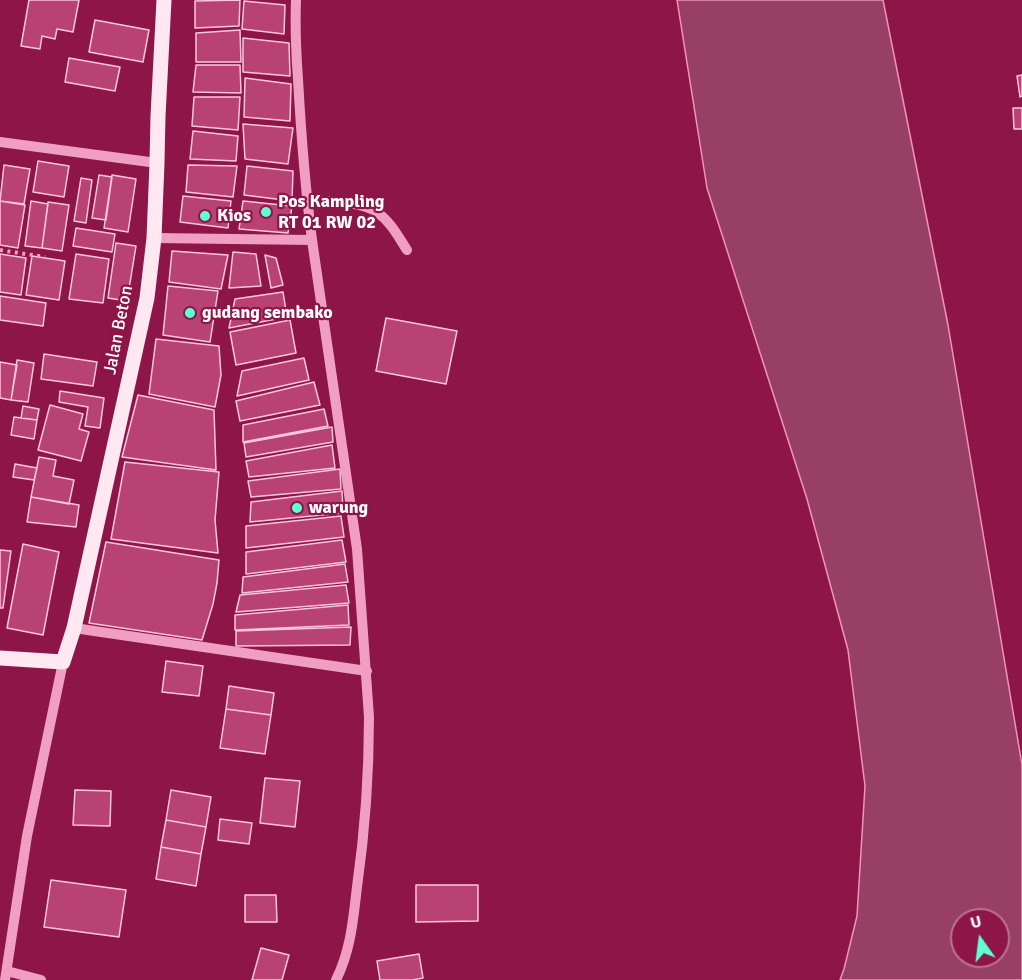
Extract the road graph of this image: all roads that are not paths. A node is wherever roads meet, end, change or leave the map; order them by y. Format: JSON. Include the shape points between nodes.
{"nodes":[{"id":1,"x":164,"y":0,"type":"edge"},
{"id":2,"x":296,"y":0,"type":"edge"},
{"id":3,"x":0,"y":142,"type":"edge"},
{"id":4,"x":158,"y":163,"type":"junction"},
{"id":5,"x":307,"y":201,"type":"junction"},
{"id":6,"x":154,"y":238,"type":"junction"},
{"id":7,"x":312,"y":240,"type":"junction"},
{"id":8,"x":407,"y":250,"type":"dead end"},
{"id":9,"x":74,"y":628,"type":"junction"},
{"id":10,"x":0,"y":658,"type":"edge"},
{"id":11,"x":63,"y":662,"type":"junction"},
{"id":12,"x":367,"y":671,"type":"junction"},
{"id":13,"x":6,"y":975,"type":"edge"},
{"id":14,"x":41,"y":980,"type":"edge"},
{"id":15,"x":336,"y":980,"type":"edge"}],
"edges":[{"from":1,"to":4,"type":"main road","name":"Jalan Beton"},
{"from":2,"to":5,"type":"street","via":[[300,129]]},
{"from":3,"to":4,"type":"street"},
{"from":4,"to":6,"type":"main road","name":"Jalan Beton"},
{"from":5,"to":7,"type":"street"},
{"from":5,"to":8,"type":"street","via":[[362,206],[377,212]]},
{"from":6,"to":7,"type":"street"},
{"from":6,"to":9,"type":"main road","name":"Jalan Beton","via":[[147,298]]},
{"from":7,"to":12,"type":"street","via":[[357,549]]},
{"from":9,"to":11,"type":"main road","name":"Jalan Beton"},
{"from":9,"to":12,"type":"street"},
{"from":10,"to":11,"type":"main road"},
{"from":11,"to":13,"type":"street","via":[[27,836]]},
{"from":12,"to":15,"type":"street","via":[[369,744],[364,834],[350,944]]},
{"from":13,"to":14,"type":"street"}]}
